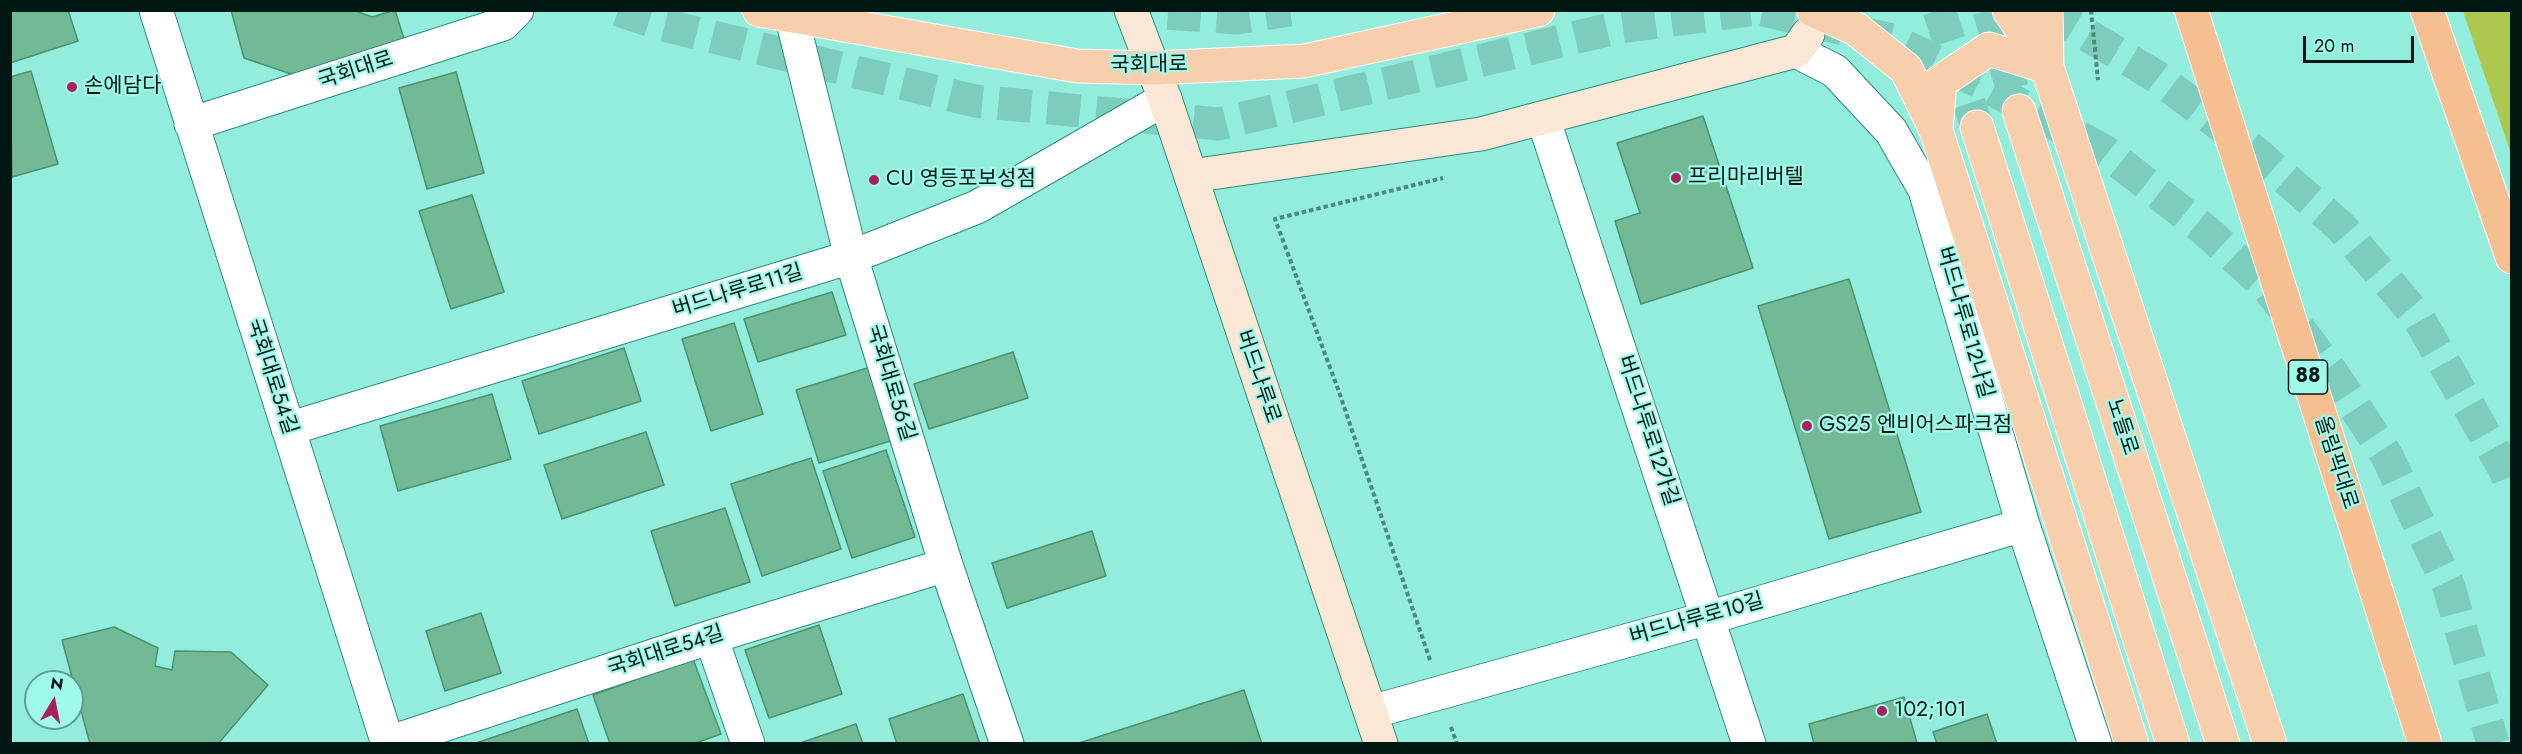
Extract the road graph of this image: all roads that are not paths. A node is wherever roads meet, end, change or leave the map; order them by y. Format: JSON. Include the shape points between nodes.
{"nodes":[{"id":1,"x":156,"y":10,"type":"edge"},
{"id":2,"x":517,"y":10,"type":"edge"},
{"id":3,"x":759,"y":10,"type":"edge"},
{"id":4,"x":1131,"y":10,"type":"edge"},
{"id":5,"x":1538,"y":10,"type":"edge"},
{"id":6,"x":2009,"y":10,"type":"edge"},
{"id":7,"x":2046,"y":10,"type":"edge"},
{"id":8,"x":2191,"y":10,"type":"edge"},
{"id":9,"x":2427,"y":10,"type":"edge"},
{"id":10,"x":791,"y":14,"type":"edge"},
{"id":11,"x":1806,"y":32,"type":"edge"},
{"id":12,"x":2048,"y":67,"type":"junction"},
{"id":13,"x":1154,"y":68,"type":"junction"},
{"id":14,"x":1165,"y":99,"type":"junction"},
{"id":15,"x":2019,"y":111,"type":"tunnel mouth"},
{"id":16,"x":1543,"y":118,"type":"junction"},
{"id":17,"x":191,"y":124,"type":"junction"},
{"id":18,"x":1977,"y":128,"type":"tunnel mouth"},
{"id":19,"x":1936,"y":130,"type":"junction"},
{"id":20,"x":1191,"y":176,"type":"junction"},
{"id":21,"x":851,"y":257,"type":"junction"},
{"id":22,"x":2511,"y":257,"type":"edge"},
{"id":23,"x":288,"y":429,"type":"junction"},
{"id":24,"x":2023,"y":525,"type":"junction"},
{"id":25,"x":946,"y":565,"type":"junction"},
{"id":26,"x":1708,"y":618,"type":"junction"},
{"id":27,"x":711,"y":638,"type":"junction"},
{"id":28,"x":1371,"y":712,"type":"junction"},
{"id":29,"x":388,"y":743,"type":"edge"},
{"id":30,"x":748,"y":744,"type":"edge"},
{"id":31,"x":1007,"y":744,"type":"edge"},
{"id":32,"x":1381,"y":744,"type":"edge"},
{"id":33,"x":1749,"y":744,"type":"edge"},
{"id":34,"x":2095,"y":744,"type":"edge"},
{"id":35,"x":2132,"y":744,"type":"edge"},
{"id":36,"x":2173,"y":744,"type":"edge"},
{"id":37,"x":2223,"y":744,"type":"edge"},
{"id":38,"x":2270,"y":744,"type":"edge"},
{"id":39,"x":2425,"y":744,"type":"edge"}],
"edges":[{"from":1,"to":17,"type":"street","name":"국회대로54길"},
{"from":2,"to":17,"type":"street","name":"국회대로","via":[[503,24]]},
{"from":3,"to":10,"type":"main road","name":"국회대로"},
{"from":4,"to":13,"type":"main road","name":"버드나루로"},
{"from":5,"to":13,"type":"main road","name":"국회대로","via":[[1304,61]]},
{"from":6,"to":12,"type":"main road"},
{"from":7,"to":12,"type":"main road"},
{"from":8,"to":39,"type":"highway","name":"올림픽대로","number":"88"},
{"from":9,"to":22,"type":"highway"},
{"from":10,"to":13,"type":"main road","name":"국회대로","via":[[1077,66]]},
{"from":10,"to":21,"type":"street","name":"국회대로56길"},
{"from":11,"to":16,"type":"main road"},
{"from":11,"to":19,"type":"main road","via":[[1856,28],[1906,69]]},
{"from":11,"to":24,"type":"street","name":"버드나루로12나길","via":[[1891,131],[1925,190]]},
{"from":12,"to":19,"type":"main road","via":[[1989,49],[1940,82]]},
{"from":12,"to":38,"type":"main road"},
{"from":13,"to":14,"type":"main road","name":"버드나루로"},
{"from":14,"to":20,"type":"main road","name":"버드나루로"},
{"from":14,"to":21,"type":"street","name":"버드나루로11길","via":[[977,207]]},
{"from":15,"to":37,"type":"main road","name":"노들로"},
{"from":16,"to":20,"type":"main road","via":[[1481,134]]},
{"from":16,"to":26,"type":"street","name":"버드나루로12가길"},
{"from":17,"to":23,"type":"street","name":"국회대로54길"},
{"from":18,"to":36,"type":"main road"},
{"from":19,"to":35,"type":"main road"},
{"from":20,"to":28,"type":"main road","name":"버드나루로"},
{"from":21,"to":23,"type":"street","name":"버드나루로11길"},
{"from":21,"to":25,"type":"street","name":"국회대로56길"},
{"from":23,"to":29,"type":"street","name":"국회대로54길"},
{"from":24,"to":26,"type":"street","name":"버드나루로10길"},
{"from":24,"to":34,"type":"street","name":"버드나루로12나길"},
{"from":25,"to":27,"type":"street","name":"국회대로54길"},
{"from":25,"to":31,"type":"street","name":"국회대로56길"},
{"from":26,"to":28,"type":"street","name":"버드나루로10길"},
{"from":26,"to":33,"type":"street","name":"버드나루로12가길"},
{"from":27,"to":29,"type":"street","name":"국회대로54길"},
{"from":27,"to":30,"type":"street"},
{"from":28,"to":32,"type":"main road","name":"버드나루로"}]}
